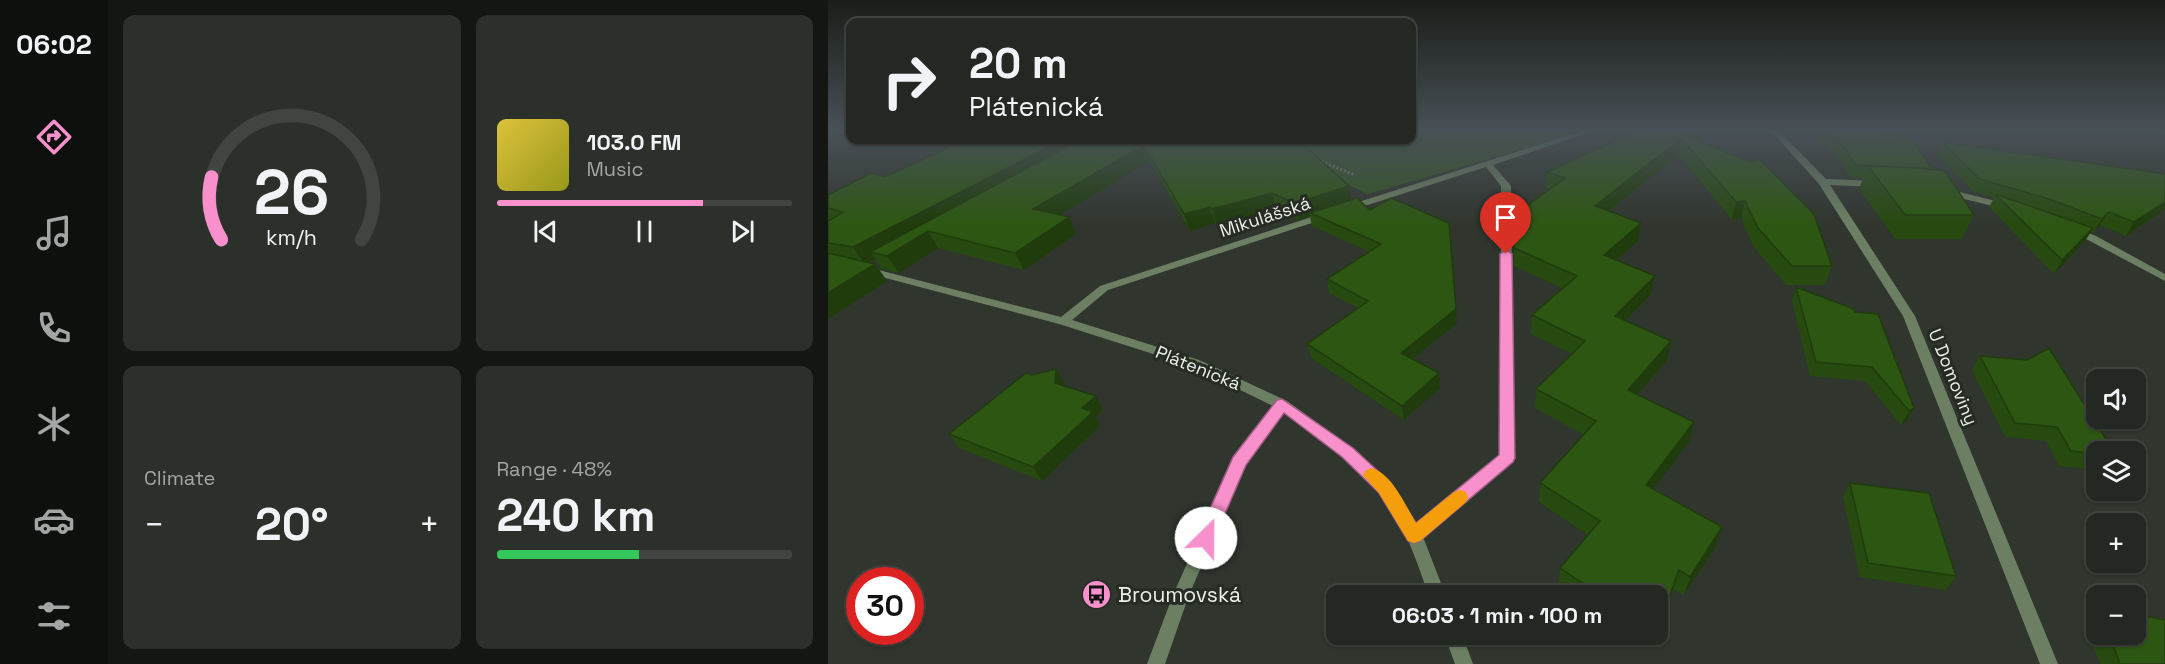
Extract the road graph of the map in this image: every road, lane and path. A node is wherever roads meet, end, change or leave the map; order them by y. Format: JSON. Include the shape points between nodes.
{"nodes":[{"id":1,"x":1325,"y":162,"type":"edge"},
{"id":2,"x":1490,"y":162,"type":"edge"},
{"id":3,"x":1804,"y":162,"type":"edge"},
{"id":4,"x":1487,"y":163,"type":"junction"},
{"id":5,"x":1355,"y":175,"type":"dead end"},
{"id":6,"x":1823,"y":182,"type":"junction"},
{"id":7,"x":1888,"y":185,"type":"edge"},
{"id":8,"x":1933,"y":190,"type":"edge"},
{"id":9,"x":2018,"y":210,"type":"edge"},
{"id":10,"x":2060,"y":225,"type":"edge"},
{"id":11,"x":868,"y":268,"type":"edge"},
{"id":12,"x":2165,"y":278,"type":"edge"},
{"id":13,"x":1063,"y":321,"type":"junction"},
{"id":14,"x":1282,"y":404,"type":"junction"},
{"id":15,"x":1414,"y":536,"type":"junction"},
{"id":16,"x":1434,"y":585,"type":"edge"},
{"id":17,"x":1457,"y":645,"type":"edge"},
{"id":18,"x":1156,"y":664,"type":"edge"},
{"id":19,"x":1464,"y":664,"type":"edge"},
{"id":20,"x":2049,"y":664,"type":"edge"}],
"edges":[{"from":1,"to":5,"type":"path"},
{"from":2,"to":4,"type":"street","name":"Mikulášská"},
{"from":3,"to":6,"type":"street","name":"U Domoviny"},
{"from":4,"to":13,"type":"street","name":"Mikulášská","via":[[1104,288]]},
{"from":4,"to":15,"type":"street","via":[[1506,186],[1507,458]]},
{"from":6,"to":7,"type":"street"},
{"from":6,"to":20,"type":"street","name":"U Domoviny","via":[[1909,316]]},
{"from":8,"to":9,"type":"street"},
{"from":10,"to":12,"type":"street"},
{"from":11,"to":13,"type":"street","name":"Plátenická"},
{"from":13,"to":14,"type":"street","name":"Plátenická","via":[[1195,363]]},
{"from":14,"to":15,"type":"street","name":"Plátenická","via":[[1348,452],[1385,488]]},
{"from":14,"to":18,"type":"street","via":[[1239,462],[1181,595]]},
{"from":15,"to":16,"type":"street","name":"Plátenická"},
{"from":17,"to":19,"type":"street"}]}
